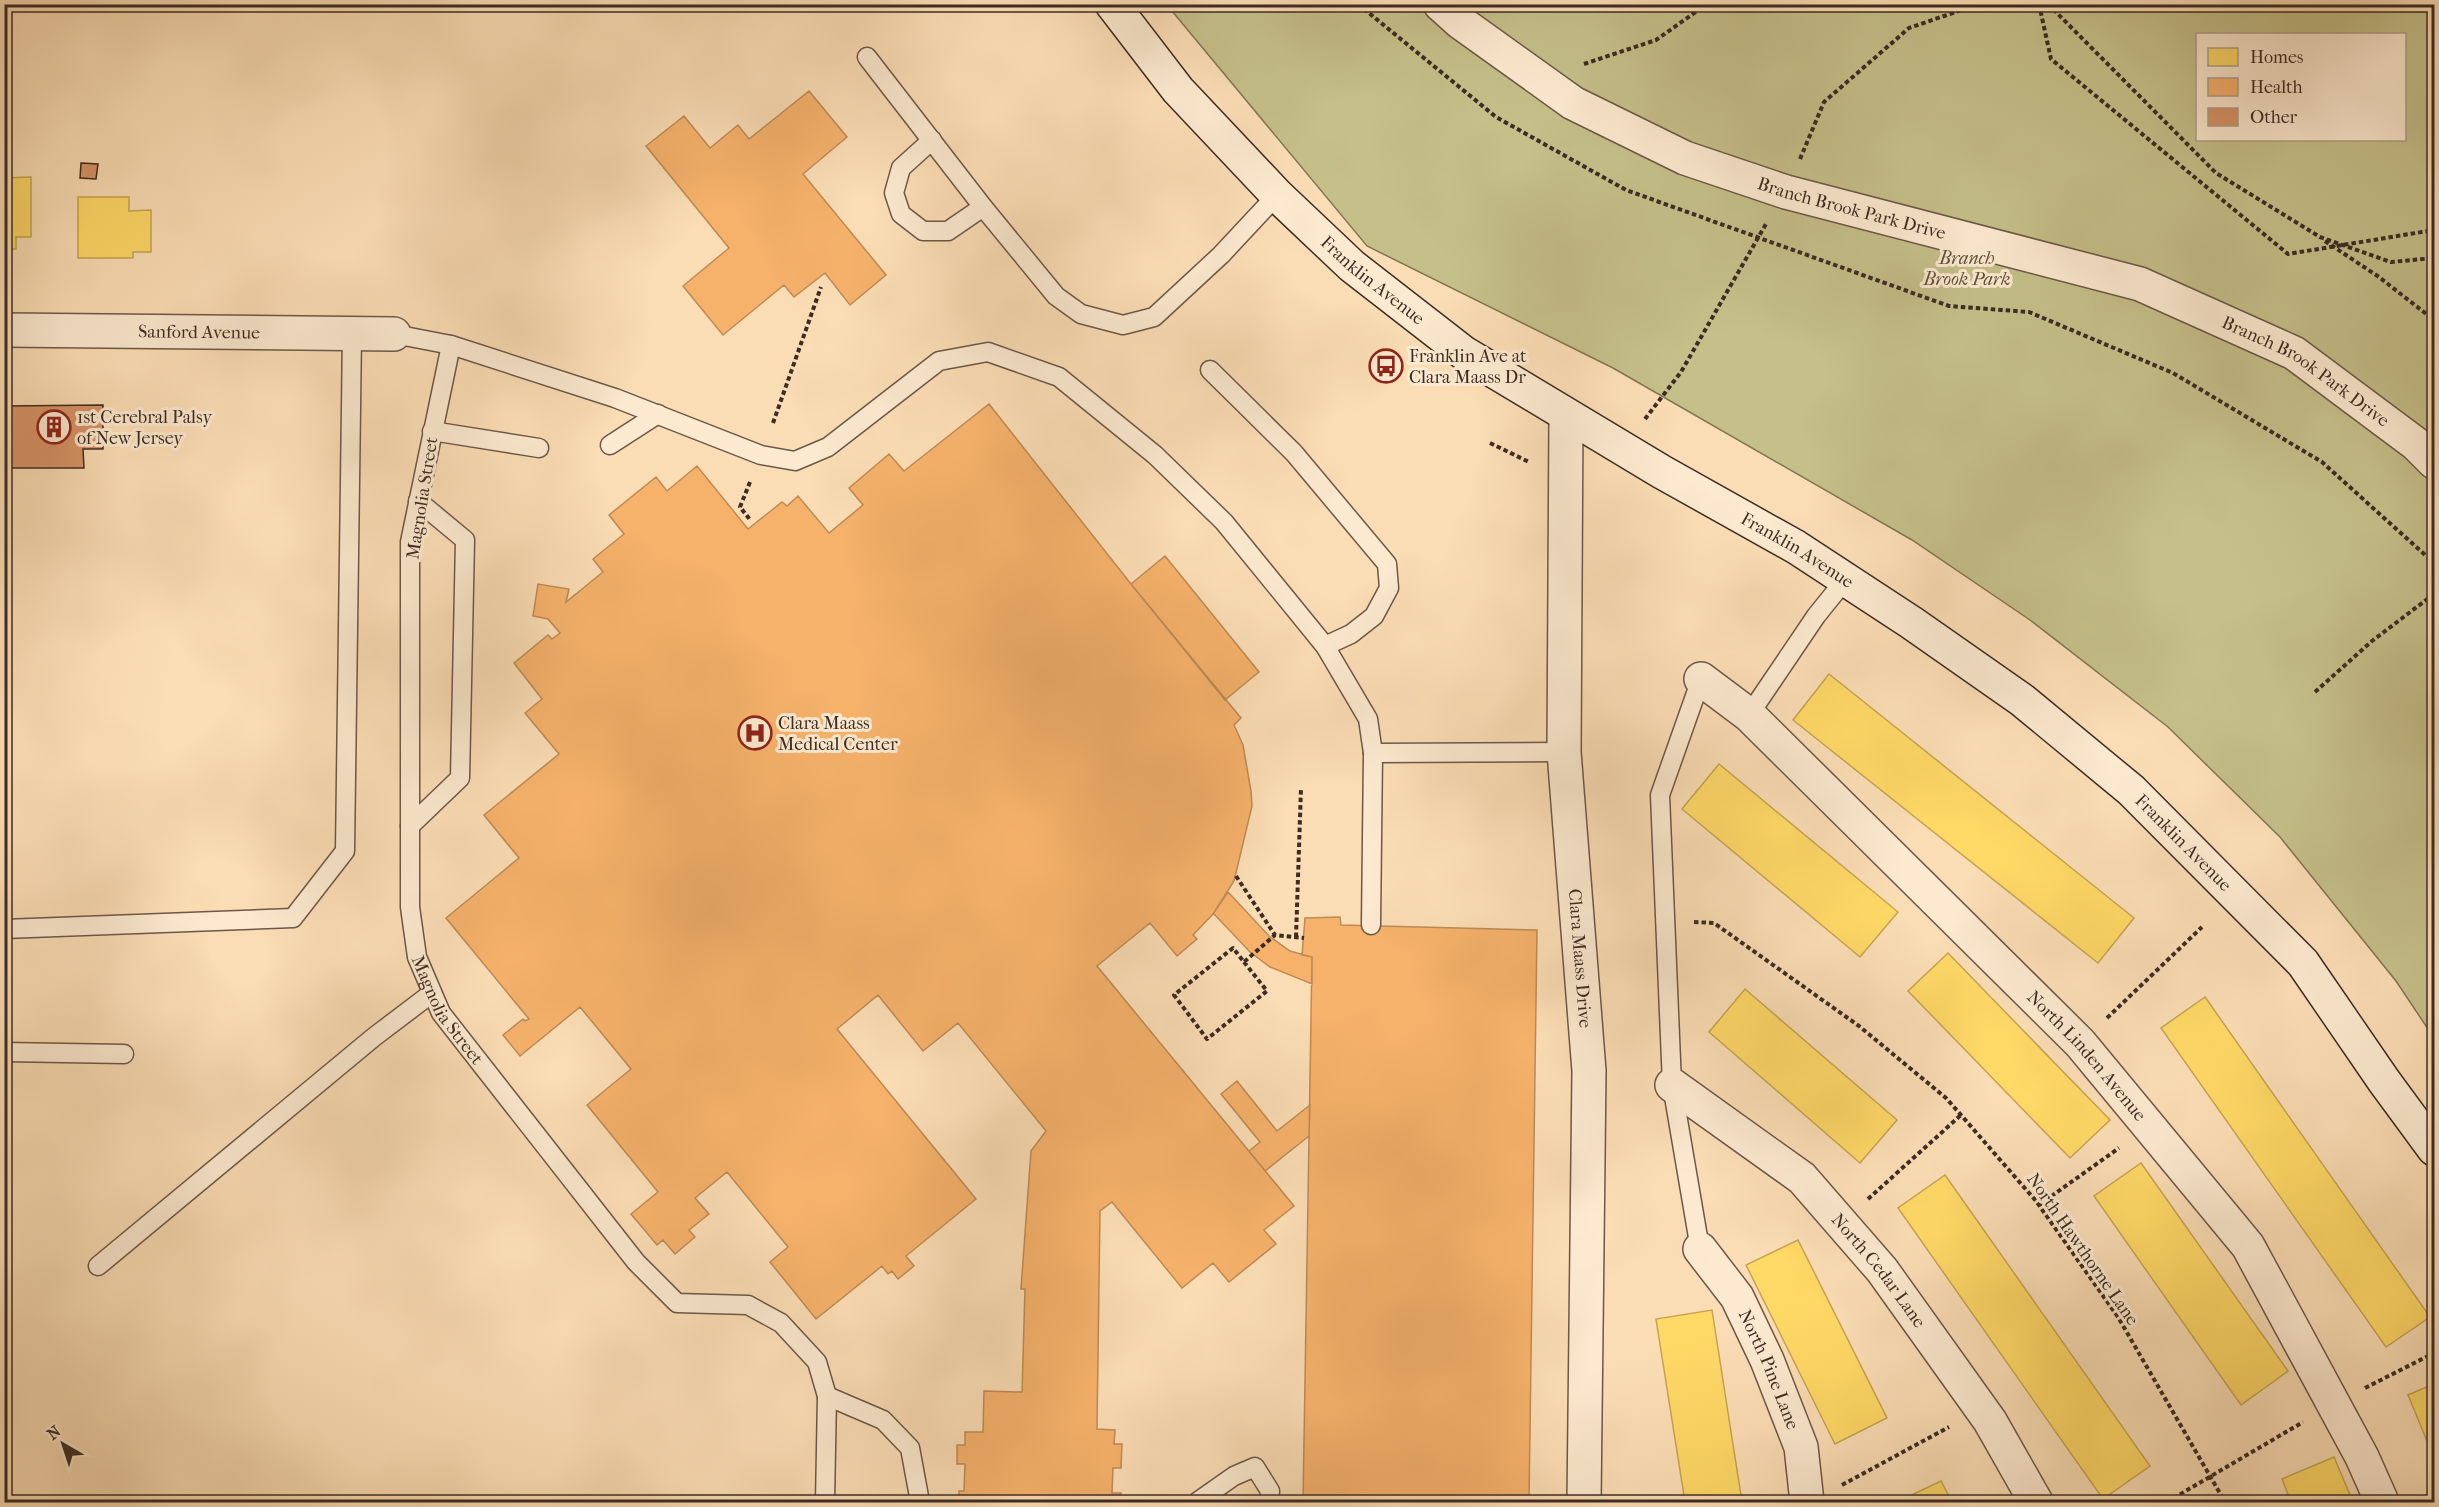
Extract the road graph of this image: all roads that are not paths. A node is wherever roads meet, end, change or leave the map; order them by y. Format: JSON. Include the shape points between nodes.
{"nodes":[{"id":1,"x":1112,"y":4,"type":"edge"},
{"id":2,"x":1440,"y":4,"type":"edge"},
{"id":3,"x":867,"y":57,"type":"dead end"},
{"id":4,"x":932,"y":140,"type":"junction"},
{"id":5,"x":1277,"y":195,"type":"junction"},
{"id":6,"x":983,"y":207,"type":"junction"},
{"id":7,"x":4,"y":330,"type":"edge"},
{"id":8,"x":352,"y":333,"type":"junction"},
{"id":9,"x":394,"y":334,"type":"joint"},
{"id":10,"x":451,"y":345,"type":"junction"},
{"id":11,"x":1210,"y":370,"type":"dead end"},
{"id":12,"x":658,"y":414,"type":"junction"},
{"id":13,"x":1566,"y":416,"type":"junction"},
{"id":14,"x":432,"y":431,"type":"junction"},
{"id":15,"x":610,"y":445,"type":"dead end"},
{"id":16,"x":539,"y":448,"type":"dead end"},
{"id":17,"x":2434,"y":462,"type":"edge"},
{"id":18,"x":418,"y":501,"type":"junction"},
{"id":19,"x":1845,"y":580,"type":"junction"},
{"id":20,"x":1325,"y":646,"type":"junction"},
{"id":21,"x":1701,"y":679,"type":"joint"},
{"id":22,"x":1749,"y":715,"type":"junction"},
{"id":23,"x":1564,"y":752,"type":"junction"},
{"id":24,"x":1373,"y":753,"type":"junction"},
{"id":25,"x":410,"y":826,"type":"junction"},
{"id":26,"x":1371,"y":925,"type":"dead end"},
{"id":27,"x":4,"y":929,"type":"edge"},
{"id":28,"x":432,"y":993,"type":"junction"},
{"id":29,"x":4,"y":1052,"type":"edge"},
{"id":30,"x":124,"y":1054,"type":"dead end"},
{"id":31,"x":1672,"y":1085,"type":"junction"},
{"id":32,"x":2434,"y":1149,"type":"edge"},
{"id":33,"x":1700,"y":1249,"type":"joint"},
{"id":34,"x":98,"y":1266,"type":"dead end"},
{"id":35,"x":827,"y":1396,"type":"junction"},
{"id":36,"x":825,"y":1503,"type":"edge"},
{"id":37,"x":920,"y":1503,"type":"edge"},
{"id":38,"x":1197,"y":1503,"type":"edge"},
{"id":39,"x":1269,"y":1503,"type":"edge"},
{"id":40,"x":1584,"y":1503,"type":"edge"},
{"id":41,"x":1807,"y":1503,"type":"edge"},
{"id":42,"x":2036,"y":1503,"type":"edge"},
{"id":43,"x":2382,"y":1503,"type":"edge"}],
"edges":[{"from":1,"to":5,"type":"street","name":"Franklin Avenue","via":[[1178,90]]},
{"from":2,"to":17,"type":"street","name":"Branch Brook Park Drive","via":[[1573,103],[1685,159],[1786,192],[2140,284],[2294,353],[2416,444]]},
{"from":3,"to":4,"type":"lane"},
{"from":4,"to":6,"type":"lane"},
{"from":4,"to":6,"type":"lane","via":[[901,168],[894,193],[901,214],[923,231],[948,231]]},
{"from":5,"to":6,"type":"lane","via":[[1221,255],[1154,317],[1123,325],[1082,314],[1056,296]]},
{"from":5,"to":13,"type":"street","name":"Franklin Avenue","via":[[1352,266],[1464,353]]},
{"from":7,"to":8,"type":"street","name":"Sanford Avenue"},
{"from":8,"to":9,"type":"street","name":"Sanford Avenue"},
{"from":8,"to":27,"type":"lane","via":[[345,851],[293,918]]},
{"from":9,"to":10,"type":"lane"},
{"from":10,"to":12,"type":"lane"},
{"from":10,"to":14,"type":"lane","name":"Magnolia Street"},
{"from":11,"to":20,"type":"lane","via":[[1294,453],[1387,564],[1389,588],[1374,616],[1351,634]]},
{"from":12,"to":15,"type":"lane"},
{"from":12,"to":20,"type":"lane","via":[[761,455],[795,461],[828,447],[939,361],[988,352],[1059,377],[1155,455],[1224,522]]},
{"from":13,"to":19,"type":"street","name":"Franklin Avenue","via":[[1796,547]]},
{"from":13,"to":23,"type":"street","name":"Clara Maass Drive"},
{"from":14,"to":16,"type":"lane"},
{"from":14,"to":18,"type":"lane","name":"Magnolia Street"},
{"from":18,"to":25,"type":"lane","name":"Magnolia Street","via":[[410,542]]},
{"from":18,"to":25,"type":"lane","via":[[465,540],[461,754],[460,778]]},
{"from":19,"to":22,"type":"lane"},
{"from":19,"to":32,"type":"street","name":"Franklin Avenue","via":[[2022,700],[2131,790],[2302,963]]},
{"from":20,"to":24,"type":"lane","via":[[1368,719]]},
{"from":21,"to":22,"type":"street","name":"North Linden Avenue"},
{"from":21,"to":31,"type":"lane","via":[[1660,795]]},
{"from":22,"to":43,"type":"street","name":"North Linden Avenue","via":[[2080,1043],[2248,1246],[2362,1457]]},
{"from":23,"to":24,"type":"lane"},
{"from":23,"to":40,"type":"street","name":"Clara Maass Drive","via":[[1588,1071]]},
{"from":24,"to":26,"type":"lane"},
{"from":25,"to":28,"type":"lane","name":"Magnolia Street","via":[[410,907],[417,957]]},
{"from":28,"to":34,"type":"lane"},
{"from":28,"to":35,"type":"lane","name":"Magnolia Street","via":[[441,1013],[644,1271],[677,1303],[748,1305],[781,1323],[817,1362]]},
{"from":29,"to":30,"type":"lane"},
{"from":31,"to":33,"type":"lane"},
{"from":31,"to":42,"type":"street","name":"North Cedar Lane","via":[[1802,1178],[1882,1270],[1982,1409]]},
{"from":33,"to":41,"type":"street","name":"North Pine Lane","via":[[1737,1297],[1767,1360],[1801,1447]]},
{"from":35,"to":36,"type":"lane","name":"Magnolia Street"},
{"from":35,"to":37,"type":"lane","via":[[883,1420],[910,1448]]},
{"from":38,"to":39,"type":"lane","via":[[1233,1476],[1255,1467],[1270,1491]]}]}
